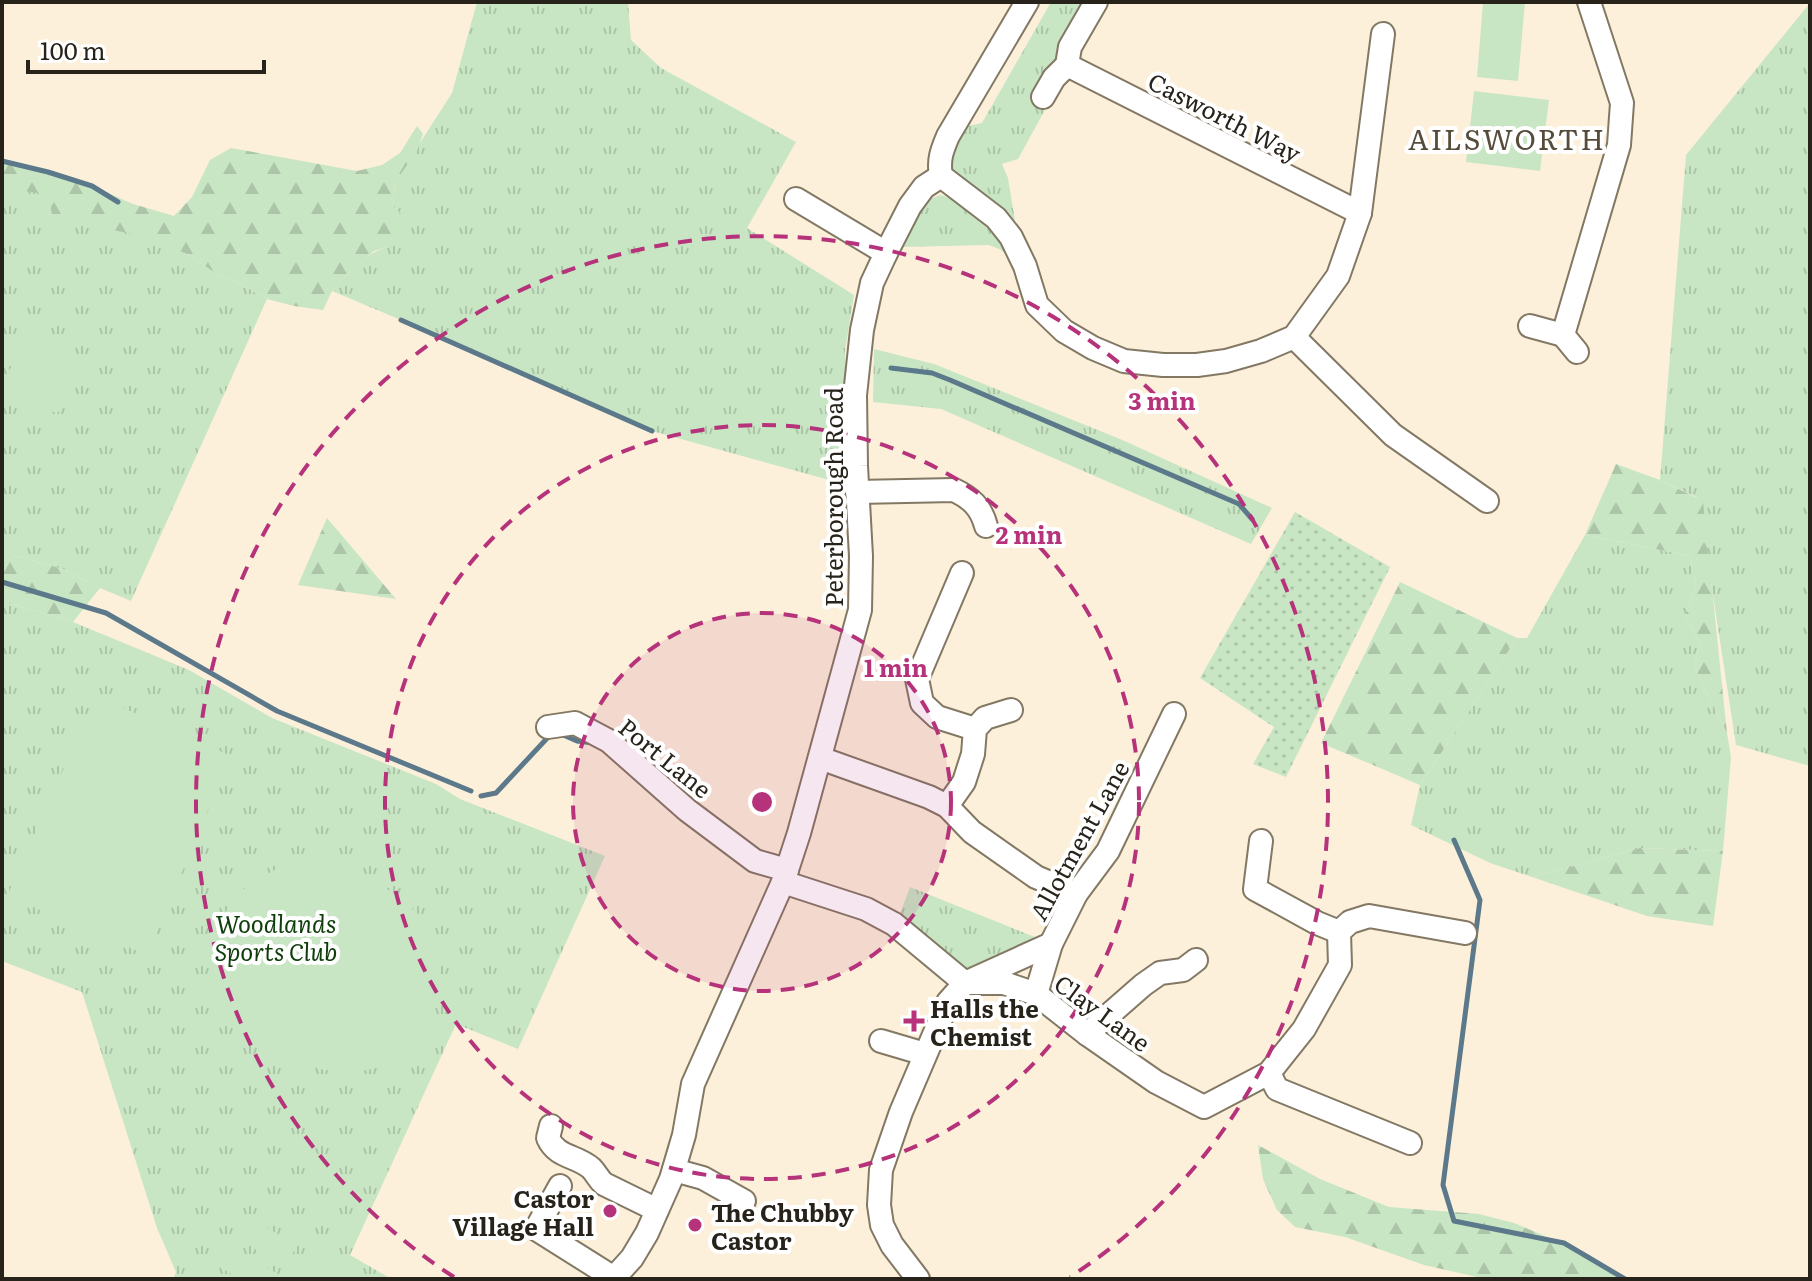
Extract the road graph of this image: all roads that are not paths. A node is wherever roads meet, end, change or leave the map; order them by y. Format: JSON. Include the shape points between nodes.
{"nodes":[{"id":1,"x":1027,"y":2,"type":"edge"},
{"id":2,"x":1096,"y":2,"type":"edge"},
{"id":3,"x":1589,"y":2,"type":"edge"},
{"id":4,"x":1383,"y":34,"type":"dead end"},
{"id":5,"x":1067,"y":65,"type":"junction"},
{"id":6,"x":1043,"y":97,"type":"dead end"},
{"id":7,"x":941,"y":176,"type":"junction"},
{"id":8,"x":796,"y":199,"type":"dead end"},
{"id":9,"x":1360,"y":213,"type":"junction"},
{"id":10,"x":886,"y":253,"type":"junction"},
{"id":11,"x":1530,"y":326,"type":"dead end"},
{"id":12,"x":1294,"y":337,"type":"junction"},
{"id":13,"x":857,"y":492,"type":"junction"},
{"id":14,"x":1487,"y":501,"type":"dead end"},
{"id":15,"x":986,"y":526,"type":"dead end"},
{"id":16,"x":962,"y":573,"type":"dead end"},
{"id":17,"x":1011,"y":710,"type":"dead end"},
{"id":18,"x":1174,"y":714,"type":"dead end"},
{"id":19,"x":548,"y":727,"type":"dead end"},
{"id":20,"x":975,"y":729,"type":"junction"},
{"id":21,"x":820,"y":758,"type":"junction"},
{"id":22,"x":947,"y":806,"type":"junction"},
{"id":23,"x":1261,"y":841,"type":"dead end"},
{"id":24,"x":785,"y":876,"type":"junction"},
{"id":25,"x":1076,"y":894,"type":"junction"},
{"id":26,"x":1339,"y":932,"type":"junction"},
{"id":27,"x":1465,"y":933,"type":"dead end"},
{"id":28,"x":1051,"y":944,"type":"junction"},
{"id":29,"x":1196,"y":960,"type":"dead end"},
{"id":30,"x":965,"y":983,"type":"junction"},
{"id":31,"x":1036,"y":994,"type":"junction"},
{"id":32,"x":1087,"y":1034,"type":"junction"},
{"id":33,"x":881,"y":1041,"type":"dead end"},
{"id":34,"x":925,"y":1054,"type":"junction"},
{"id":35,"x":1269,"y":1073,"type":"junction"},
{"id":36,"x":551,"y":1126,"type":"dead end"},
{"id":37,"x":1410,"y":1143,"type":"dead end"},
{"id":38,"x":674,"y":1170,"type":"junction"},
{"id":39,"x":560,"y":1186,"type":"dead end"},
{"id":40,"x":744,"y":1201,"type":"dead end"},
{"id":41,"x":657,"y":1210,"type":"junction"},
{"id":42,"x":614,"y":1278,"type":"edge"},
{"id":43,"x":918,"y":1279,"type":"edge"}],
"edges":[{"from":1,"to":7,"type":"street","via":[[948,136],[940,154]]},
{"from":2,"to":5,"type":"street","via":[[1070,47]]},
{"from":3,"to":11,"type":"street","via":[[1622,103],[1619,145],[1570,344]]},
{"from":4,"to":9,"type":"street"},
{"from":5,"to":6,"type":"street"},
{"from":5,"to":9,"type":"street","name":"Casworth Way"},
{"from":7,"to":10,"type":"street","name":"Peterborough Road","via":[[910,206]]},
{"from":7,"to":12,"type":"street","via":[[996,218],[1011,237],[1037,305],[1064,331],[1093,348],[1124,361],[1197,365],[1261,351]]},
{"from":8,"to":10,"type":"street"},
{"from":9,"to":12,"type":"street","via":[[1338,276]]},
{"from":10,"to":13,"type":"street","name":"Peterborough Road","via":[[872,283],[862,330],[855,395]]},
{"from":12,"to":14,"type":"street","via":[[1393,435]]},
{"from":13,"to":15,"type":"street","via":[[954,490],[977,506]]},
{"from":13,"to":21,"type":"street","name":"Peterborough Road","via":[[860,610]]},
{"from":16,"to":20,"type":"street","via":[[917,679],[922,703],[937,717]]},
{"from":17,"to":20,"type":"street","via":[[985,718]]},
{"from":18,"to":25,"type":"street","name":"Allotment Lane","via":[[1108,851]]},
{"from":19,"to":24,"type":"street","name":"Port Lane","via":[[575,723],[609,741],[687,810],[755,861]]},
{"from":20,"to":22,"type":"street","via":[[964,782]]},
{"from":21,"to":22,"type":"street"},
{"from":21,"to":24,"type":"street","name":"Peterborough Road"},
{"from":22,"to":25,"type":"street","via":[[972,832],[1036,877]]},
{"from":23,"to":26,"type":"street","via":[[1255,889]]},
{"from":24,"to":30,"type":"street","name":"Port Lane","via":[[894,924]]},
{"from":24,"to":38,"type":"street","name":"Peterborough Road","via":[[693,1084]]},
{"from":25,"to":28,"type":"street","name":"Allotment Lane"},
{"from":26,"to":27,"type":"street","via":[[1369,916]]},
{"from":26,"to":35,"type":"street","via":[[1340,965],[1304,1029]]},
{"from":28,"to":30,"type":"street"},
{"from":28,"to":31,"type":"street","name":"Allotment Lane"},
{"from":29,"to":32,"type":"street","via":[[1183,970],[1160,973]]},
{"from":30,"to":31,"type":"street","name":"Clay Lane","via":[[1004,983]]},
{"from":30,"to":34,"type":"street","via":[[948,1002]]},
{"from":31,"to":32,"type":"street","name":"Clay Lane"},
{"from":32,"to":35,"type":"street","name":"Clay Lane","via":[[1156,1082],[1204,1107]]},
{"from":33,"to":34,"type":"street"},
{"from":34,"to":43,"type":"street","via":[[881,1170],[879,1205],[892,1245]]},
{"from":35,"to":37,"type":"street","via":[[1277,1089]]},
{"from":36,"to":41,"type":"street","via":[[548,1138],[556,1151],[590,1167],[604,1184]]},
{"from":38,"to":40,"type":"street","via":[[703,1178]]},
{"from":38,"to":41,"type":"street","name":"Peterborough Road"},
{"from":39,"to":42,"type":"street","via":[[536,1229]]},
{"from":41,"to":42,"type":"street","name":"Peterborough Road","via":[[632,1258]]}]}
